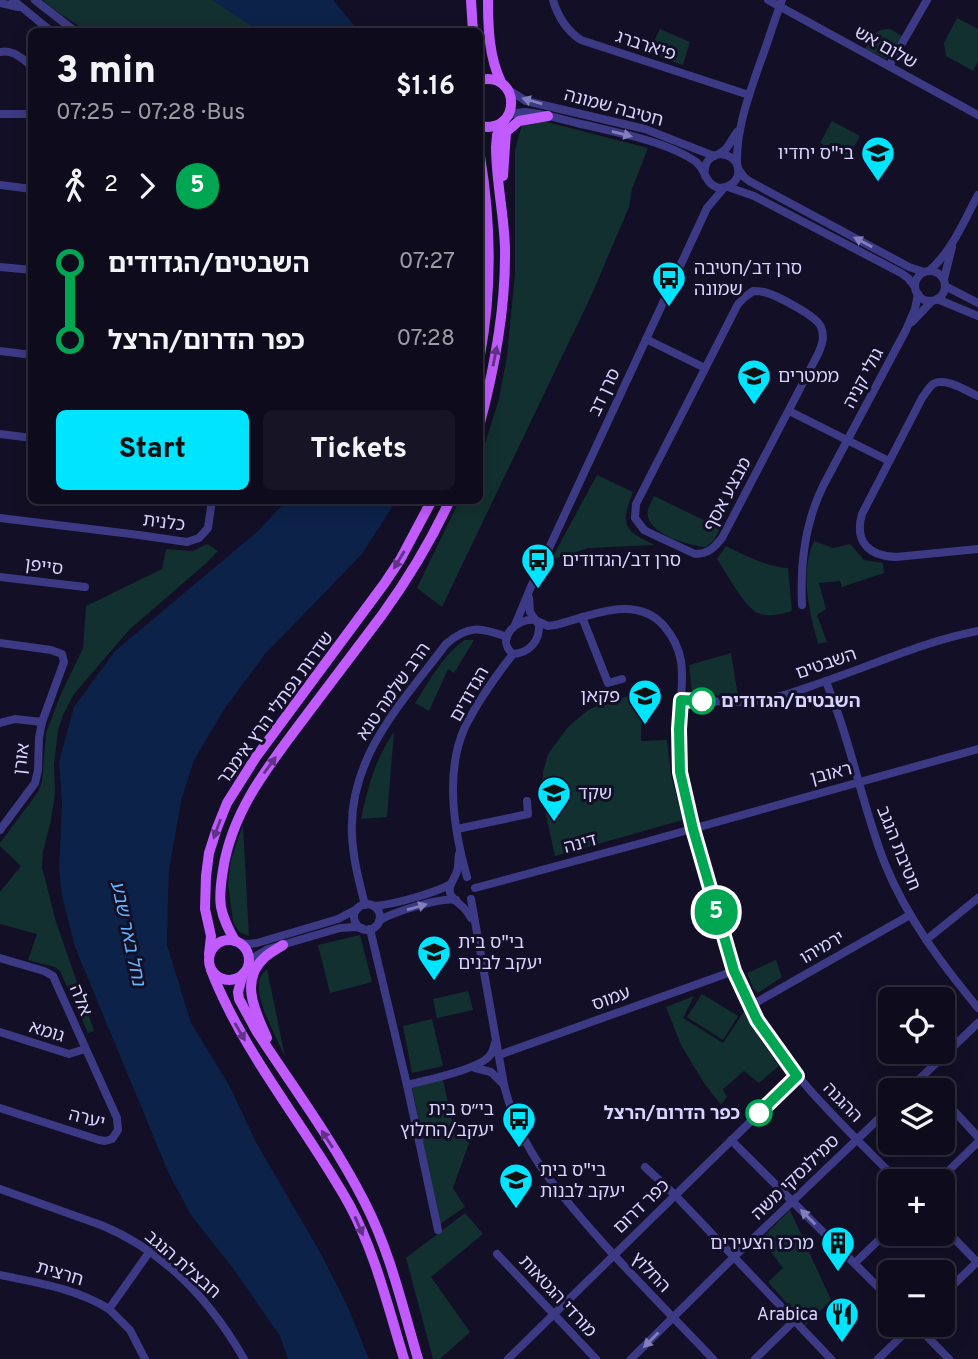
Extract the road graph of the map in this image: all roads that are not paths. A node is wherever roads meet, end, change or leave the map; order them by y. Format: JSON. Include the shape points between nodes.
{"nodes":[{"id":1,"x":13,"y":0,"type":"edge"},
{"id":2,"x":35,"y":0,"type":"edge"},
{"id":3,"x":471,"y":0,"type":"edge"},
{"id":4,"x":488,"y":0,"type":"edge"},
{"id":5,"x":553,"y":0,"type":"edge"},
{"id":6,"x":768,"y":0,"type":"edge"},
{"id":7,"x":927,"y":0,"type":"edge"},
{"id":8,"x":0,"y":3,"type":"edge"},
{"id":9,"x":781,"y":4,"type":"edge"},
{"id":10,"x":24,"y":9,"type":"junction"},
{"id":11,"x":47,"y":28,"type":"edge"},
{"id":12,"x":71,"y":28,"type":"edge"},
{"id":13,"x":471,"y":28,"type":"edge"},
{"id":14,"x":0,"y":52,"type":"edge"},
{"id":15,"x":28,"y":63,"type":"edge"},
{"id":16,"x":889,"y":66,"type":"junction"},
{"id":17,"x":483,"y":79,"type":"edge"},
{"id":18,"x":504,"y":86,"type":"junction"},
{"id":19,"x":749,"y":95,"type":"junction"},
{"id":20,"x":0,"y":114,"type":"edge"},
{"id":21,"x":28,"y":114,"type":"edge"},
{"id":22,"x":978,"y":115,"type":"edge"},
{"id":23,"x":548,"y":116,"type":"junction"},
{"id":24,"x":505,"y":119,"type":"junction"},
{"id":25,"x":741,"y":124,"type":"junction"},
{"id":26,"x":483,"y":126,"type":"edge"},
{"id":27,"x":717,"y":155,"type":"junction"},
{"id":28,"x":738,"y":166,"type":"junction"},
{"id":29,"x":706,"y":178,"type":"junction"},
{"id":30,"x":0,"y":185,"type":"edge"},
{"id":31,"x":483,"y":187,"type":"edge"},
{"id":32,"x":28,"y":188,"type":"edge"},
{"id":33,"x":726,"y":188,"type":"junction"},
{"id":34,"x":978,"y":195,"type":"edge"},
{"id":35,"x":708,"y":208,"type":"junction"},
{"id":36,"x":502,"y":211,"type":"junction"},
{"id":37,"x":957,"y":235,"type":"junction"},
{"id":38,"x":0,"y":267,"type":"edge"},
{"id":39,"x":28,"y":270,"type":"edge"},
{"id":40,"x":927,"y":272,"type":"junction"},
{"id":41,"x":945,"y":283,"type":"junction"},
{"id":42,"x":916,"y":291,"type":"junction"},
{"id":43,"x":934,"y":300,"type":"junction"},
{"id":44,"x":978,"y":303,"type":"edge"},
{"id":45,"x":978,"y":316,"type":"edge"},
{"id":46,"x":906,"y":330,"type":"junction"},
{"id":47,"x":483,"y":334,"type":"edge"},
{"id":48,"x":646,"y":339,"type":"junction"},
{"id":49,"x":0,"y":351,"type":"edge"},
{"id":50,"x":28,"y":354,"type":"edge"},
{"id":51,"x":705,"y":368,"type":"junction"},
{"id":52,"x":978,"y":396,"type":"edge"},
{"id":53,"x":483,"y":410,"type":"edge"},
{"id":54,"x":789,"y":411,"type":"junction"},
{"id":55,"x":0,"y":434,"type":"edge"},
{"id":56,"x":28,"y":438,"type":"edge"},
{"id":57,"x":847,"y":440,"type":"junction"},
{"id":58,"x":889,"y":461,"type":"junction"},
{"id":59,"x":211,"y":504,"type":"edge"},
{"id":60,"x":430,"y":504,"type":"edge"},
{"id":61,"x":448,"y":504,"type":"edge"},
{"id":62,"x":0,"y":517,"type":"edge"},
{"id":63,"x":978,"y":549,"type":"edge"},
{"id":64,"x":0,"y":577,"type":"edge"},
{"id":65,"x":85,"y":587,"type":"dead end"},
{"id":66,"x":530,"y":589,"type":"junction"},
{"id":67,"x":802,"y":605,"type":"dead end"},
{"id":68,"x":582,"y":617,"type":"junction"},
{"id":69,"x":536,"y":621,"type":"junction"},
{"id":70,"x":561,"y":624,"type":"junction"},
{"id":71,"x":515,"y":625,"type":"junction"},
{"id":72,"x":978,"y":631,"type":"edge"},
{"id":73,"x":507,"y":637,"type":"junction"},
{"id":74,"x":537,"y":638,"type":"junction"},
{"id":75,"x":0,"y":643,"type":"edge"},
{"id":76,"x":513,"y":654,"type":"junction"},
{"id":77,"x":622,"y":679,"type":"dead end"},
{"id":78,"x":826,"y":681,"type":"junction"},
{"id":79,"x":681,"y":700,"type":"junction"},
{"id":80,"x":42,"y":722,"type":"junction"},
{"id":81,"x":0,"y":723,"type":"edge"},
{"id":82,"x":978,"y":749,"type":"edge"},
{"id":83,"x":858,"y":783,"type":"junction"},
{"id":84,"x":527,"y":801,"type":"dead end"},
{"id":85,"x":693,"y":829,"type":"junction"},
{"id":86,"x":0,"y":830,"type":"edge"},
{"id":87,"x":458,"y":833,"type":"junction"},
{"id":88,"x":467,"y":877,"type":"junction"},
{"id":89,"x":452,"y":882,"type":"junction"},
{"id":90,"x":475,"y":888,"type":"junction"},
{"id":91,"x":471,"y":898,"type":"junction"},
{"id":92,"x":978,"y":898,"type":"edge"},
{"id":93,"x":457,"y":901,"type":"junction"},
{"id":94,"x":374,"y":906,"type":"junction"},
{"id":95,"x":361,"y":907,"type":"junction"},
{"id":96,"x":910,"y":915,"type":"junction"},
{"id":97,"x":379,"y":921,"type":"junction"},
{"id":98,"x":475,"y":924,"type":"junction"},
{"id":99,"x":366,"y":929,"type":"junction"},
{"id":100,"x":926,"y":940,"type":"junction"},
{"id":101,"x":237,"y":942,"type":"junction"},
{"id":102,"x":283,"y":945,"type":"junction"},
{"id":103,"x":209,"y":954,"type":"junction"},
{"id":104,"x":0,"y":958,"type":"edge"},
{"id":105,"x":246,"y":970,"type":"junction"},
{"id":106,"x":211,"y":971,"type":"junction"},
{"id":107,"x":734,"y":971,"type":"junction"},
{"id":108,"x":750,"y":1006,"type":"junction"},
{"id":109,"x":978,"y":1007,"type":"edge"},
{"id":110,"x":978,"y":1023,"type":"edge"},
{"id":111,"x":0,"y":1032,"type":"edge"},
{"id":112,"x":494,"y":1033,"type":"junction"},
{"id":113,"x":85,"y":1049,"type":"junction"},
{"id":114,"x":499,"y":1055,"type":"junction"},
{"id":115,"x":278,"y":1064,"type":"junction"},
{"id":116,"x":472,"y":1067,"type":"junction"},
{"id":117,"x":797,"y":1076,"type":"junction"},
{"id":118,"x":923,"y":1076,"type":"edge"},
{"id":119,"x":407,"y":1084,"type":"junction"},
{"id":120,"x":504,"y":1085,"type":"junction"},
{"id":121,"x":0,"y":1108,"type":"edge"},
{"id":122,"x":955,"y":1112,"type":"edge"},
{"id":123,"x":878,"y":1119,"type":"edge"},
{"id":124,"x":978,"y":1137,"type":"edge"},
{"id":125,"x":857,"y":1139,"type":"junction"},
{"id":126,"x":731,"y":1140,"type":"junction"},
{"id":127,"x":978,"y":1142,"type":"edge"},
{"id":128,"x":645,"y":1167,"type":"dead end"},
{"id":129,"x":886,"y":1169,"type":"edge"},
{"id":130,"x":950,"y":1169,"type":"edge"},
{"id":131,"x":0,"y":1189,"type":"edge"},
{"id":132,"x":675,"y":1195,"type":"junction"},
{"id":133,"x":792,"y":1201,"type":"junction"},
{"id":134,"x":438,"y":1230,"type":"dead end"},
{"id":135,"x":955,"y":1239,"type":"edge"},
{"id":136,"x":878,"y":1241,"type":"edge"},
{"id":137,"x":150,"y":1251,"type":"junction"},
{"id":138,"x":497,"y":1254,"type":"dead end"},
{"id":139,"x":614,"y":1255,"type":"junction"},
{"id":140,"x":734,"y":1257,"type":"junction"},
{"id":141,"x":978,"y":1262,"type":"edge"},
{"id":142,"x":855,"y":1264,"type":"junction"},
{"id":143,"x":0,"y":1275,"type":"edge"},
{"id":144,"x":955,"y":1284,"type":"edge"},
{"id":145,"x":878,"y":1287,"type":"edge"},
{"id":146,"x":109,"y":1309,"type":"junction"},
{"id":147,"x":554,"y":1314,"type":"junction"},
{"id":148,"x":673,"y":1317,"type":"junction"},
{"id":149,"x":794,"y":1321,"type":"junction"},
{"id":150,"x":901,"y":1337,"type":"edge"},
{"id":151,"x":926,"y":1337,"type":"edge"},
{"id":152,"x":145,"y":1359,"type":"edge"},
{"id":153,"x":244,"y":1359,"type":"edge"},
{"id":154,"x":404,"y":1359,"type":"edge"},
{"id":155,"x":418,"y":1359,"type":"edge"},
{"id":156,"x":508,"y":1359,"type":"edge"},
{"id":157,"x":596,"y":1359,"type":"edge"},
{"id":158,"x":631,"y":1359,"type":"edge"},
{"id":159,"x":713,"y":1359,"type":"edge"},
{"id":160,"x":755,"y":1359,"type":"edge"},
{"id":161,"x":831,"y":1359,"type":"edge"},
{"id":162,"x":878,"y":1359,"type":"edge"},
{"id":163,"x":949,"y":1359,"type":"edge"}],
"edges":[{"from":1,"to":10,"type":"street"},
{"from":2,"to":12,"type":"street"},
{"from":3,"to":13,"type":"main road"},
{"from":4,"to":18,"type":"main road","via":[[492,56]]},
{"from":5,"to":19,"type":"street","name":"פיארברג","via":[[566,28],[581,40]]},
{"from":6,"to":9,"type":"street","name":"שלום אש"},
{"from":7,"to":16,"type":"street"},
{"from":8,"to":10,"type":"street"},
{"from":9,"to":16,"type":"street","name":"שלום אש"},
{"from":9,"to":19,"type":"street"},
{"from":10,"to":11,"type":"street"},
{"from":14,"to":15,"type":"street","via":[[13,52]]},
{"from":16,"to":22,"type":"street","name":"שלום אש"},
{"from":17,"to":18,"type":"main road"},
{"from":18,"to":24,"type":"main road","via":[[512,102]]},
{"from":27,"to":18,"type":"street","name":"חטיבה שמונה","one_way":true,"via":[[645,129],[526,101]]},
{"from":19,"to":25,"type":"street"},
{"from":20,"to":21,"type":"street"},
{"from":23,"to":24,"type":"street","name":"חטיבה שמונה","via":[[522,112]]},
{"from":23,"to":29,"type":"street","name":"חטיבה שמונה","one_way":true,"via":[[655,143],[696,162]]},
{"from":23,"to":36,"type":"main road","via":[[519,121],[506,132]]},
{"from":24,"to":26,"type":"main road"},
{"from":24,"to":36,"type":"main road","via":[[496,146]]},
{"from":25,"to":27,"type":"street"},
{"from":25,"to":28,"type":"street"},
{"from":27,"to":28,"type":"street","via":[[728,155]]},
{"from":27,"to":29,"type":"street","via":[[706,164]]},
{"from":28,"to":33,"type":"street","via":[[737,177]]},
{"from":40,"to":28,"type":"street","one_way":true,"via":[[909,267],[749,181]]},
{"from":29,"to":33,"type":"street","via":[[715,187]]},
{"from":29,"to":35,"type":"street","name":"סרן דב"},
{"from":30,"to":32,"type":"street"},
{"from":31,"to":47,"type":"main road","via":[[489,248]]},
{"from":33,"to":35,"type":"street","name":"סרן דב"},
{"from":33,"to":42,"type":"street","via":[[754,196],[901,273]]},
{"from":34,"to":37,"type":"street"},
{"from":35,"to":48,"type":"street","name":"סרן דב"},
{"from":53,"to":36,"type":"main road","one_way":true,"via":[[501,314]]},
{"from":37,"to":40,"type":"street"},
{"from":37,"to":41,"type":"street"},
{"from":38,"to":39,"type":"street"},
{"from":40,"to":41,"type":"street","via":[[936,272]]},
{"from":40,"to":42,"type":"street","via":[[918,276]]},
{"from":41,"to":43,"type":"street","via":[[943,294]]},
{"from":41,"to":44,"type":"street"},
{"from":42,"to":43,"type":"street","via":[[924,300]]},
{"from":42,"to":46,"type":"street","name":"גולי קניה","via":[[915,309]]},
{"from":43,"to":45,"type":"street"},
{"from":43,"to":46,"type":"street","name":"גולי קניה"},
{"from":46,"to":57,"type":"street","name":"גולי קניה"},
{"from":48,"to":51,"type":"street"},
{"from":48,"to":66,"type":"street","name":"סרן דב"},
{"from":49,"to":50,"type":"street"},
{"from":51,"to":54,"type":"street","name":"מבצע אסף","via":[[738,304],[753,291],[813,316],[823,337]]},
{"from":51,"to":54,"type":"street","name":"מבצע אסף","via":[[638,498],[635,518],[644,530],[695,554],[710,551],[722,538]]},
{"from":52,"to":58,"type":"street","via":[[956,385],[933,385]]},
{"from":54,"to":57,"type":"street"},
{"from":55,"to":56,"type":"street"},
{"from":57,"to":58,"type":"street"},
{"from":57,"to":67,"type":"street","via":[[813,509],[802,564]]},
{"from":58,"to":63,"type":"street","via":[[862,514],[859,532],[866,547],[883,557]]},
{"from":59,"to":62,"type":"street","name":"כלנית","via":[[208,528],[187,542]]},
{"from":60,"to":103,"type":"main road","name":"שדרות נפתלי הרץ אימבר","one_way":true,"via":[[384,584],[256,757],[228,803],[206,876]]},
{"from":101,"to":61,"type":"main road","name":"שדרות נפתלי הרץ אימבר","one_way":true,"via":[[224,918],[221,878],[242,810],[269,766],[397,593]]},
{"from":64,"to":65,"type":"street","name":"סייפן"},
{"from":66,"to":69,"type":"street","via":[[528,604]]},
{"from":66,"to":71,"type":"street","name":"סרן דב"},
{"from":68,"to":70,"type":"street","name":"ההגנה"},
{"from":68,"to":77,"type":"street","via":[[608,683]]},
{"from":68,"to":79,"type":"street","name":"ההגנה","via":[[625,609],[657,620],[681,657]]},
{"from":69,"to":70,"type":"street","name":"ההגנה","via":[[548,626]]},
{"from":69,"to":71,"type":"street","via":[[526,619]]},
{"from":69,"to":74,"type":"street"},
{"from":70,"to":74,"type":"street","name":"ההגנה"},
{"from":71,"to":73,"type":"street"},
{"from":72,"to":78,"type":"street","name":"השבטים","via":[[923,645]]},
{"from":73,"to":76,"type":"street","via":[[506,645]]},
{"from":73,"to":95,"type":"street","name":"הרב שלמה טנא","via":[[478,629],[457,635],[373,744],[360,773],[352,817]]},
{"from":74,"to":76,"type":"street","via":[[524,652]]},
{"from":75,"to":80,"type":"street","name":"אורן","via":[[62,654],[63,667]]},
{"from":76,"to":87,"type":"street","name":"הגדודים","via":[[464,729],[454,782]]},
{"from":78,"to":79,"type":"street","name":"השבטים","via":[[761,700]]},
{"from":78,"to":83,"type":"street","name":"חטיבת הנגב"},
{"from":79,"to":85,"type":"street","name":"ההגנה","via":[[680,772]]},
{"from":80,"to":81,"type":"street","via":[[15,719]]},
{"from":80,"to":86,"type":"street","name":"אורן","via":[[35,783]]},
{"from":82,"to":83,"type":"street","name":"ראובן"},
{"from":83,"to":85,"type":"street","name":"ראובן"},
{"from":83,"to":96,"type":"street","name":"חטיבת הנגב","via":[[885,864]]},
{"from":84,"to":87,"type":"street","via":[[528,814]]},
{"from":85,"to":90,"type":"street","name":"דינה"},
{"from":85,"to":107,"type":"street","name":"ההגנה"},
{"from":87,"to":88,"type":"street","name":"הגדודים"},
{"from":87,"to":89,"type":"street","name":"הגדודים","via":[[458,865]]},
{"from":88,"to":89,"type":"street"},
{"from":88,"to":90,"type":"street"},
{"from":89,"to":93,"type":"street","via":[[451,895]]},
{"from":89,"to":94,"type":"street","via":[[440,890]]},
{"from":90,"to":91,"type":"street"},
{"from":91,"to":93,"type":"street"},
{"from":91,"to":98,"type":"street"},
{"from":92,"to":100,"type":"street"},
{"from":97,"to":93,"type":"street","one_way":true,"via":[[443,900]]},
{"from":93,"to":98,"type":"street"},
{"from":94,"to":95,"type":"street"},
{"from":94,"to":97,"type":"street"},
{"from":95,"to":99,"type":"street","via":[[355,920]]},
{"from":95,"to":101,"type":"street","via":[[338,919],[257,943]]},
{"from":96,"to":100,"type":"street","name":"חטיבת הנגב"},
{"from":96,"to":108,"type":"street","name":"ירמיהו"},
{"from":97,"to":99,"type":"street"},
{"from":98,"to":112,"type":"street"},
{"from":99,"to":102,"type":"street","via":[[340,928]]},
{"from":99,"to":119,"type":"street"},
{"from":100,"to":109,"type":"street","name":"חטיבת הנגב"},
{"from":101,"to":103,"type":"main road","via":[[223,941]]},
{"from":101,"to":105,"type":"main road","via":[[246,950]]},
{"from":102,"to":105,"type":"street","via":[[262,951]]},
{"from":102,"to":115,"type":"main road","via":[[263,958],[251,982],[257,1015]]},
{"from":103,"to":106,"type":"main road"},
{"from":104,"to":113,"type":"street","name":"אלה","via":[[53,976]]},
{"from":105,"to":106,"type":"main road","via":[[239,978],[226,981]]},
{"from":105,"to":115,"type":"main road","via":[[239,999]]},
{"from":106,"to":154,"type":"main road","one_way":true,"via":[[244,1040],[350,1207],[374,1261]]},
{"from":107,"to":108,"type":"street","name":"ההגנה"},
{"from":107,"to":114,"type":"street","name":"עמוס"},
{"from":108,"to":117,"type":"street","name":"ההגנה"},
{"from":110,"to":118,"type":"street"},
{"from":111,"to":113,"type":"street","name":"גומא","via":[[69,1054]]},
{"from":112,"to":114,"type":"street"},
{"from":112,"to":116,"type":"street","via":[[491,1054]]},
{"from":113,"to":121,"type":"street","name":"יערה","via":[[117,1118],[113,1139],[99,1140]]},
{"from":114,"to":120,"type":"street","name":"החלוץ"},
{"from":155,"to":115,"type":"main road","one_way":true,"via":[[388,1256],[364,1200]]},
{"from":116,"to":119,"type":"street"},
{"from":116,"to":120,"type":"street","via":[[492,1072]]},
{"from":117,"to":125,"type":"street","name":"ההגנה"},
{"from":117,"to":126,"type":"street","name":"כפר דרום"},
{"from":119,"to":134,"type":"street"},
{"from":120,"to":139,"type":"street","name":"החלוץ","via":[[514,1121],[535,1161]]},
{"from":122,"to":124,"type":"street"},
{"from":123,"to":125,"type":"street","name":"סמילנסקי משה"},
{"from":125,"to":129,"type":"street","name":"ההגנה"},
{"from":125,"to":133,"type":"street","name":"סמילנסקי משה"},
{"from":126,"to":132,"type":"street","name":"כפר דרום"},
{"from":126,"to":133,"type":"street"},
{"from":127,"to":130,"type":"street"},
{"from":128,"to":132,"type":"street"},
{"from":131,"to":137,"type":"street","name":"חבצלת הנגב","via":[[102,1225]]},
{"from":132,"to":139,"type":"street","name":"כפר דרום"},
{"from":132,"to":140,"type":"street"},
{"from":133,"to":140,"type":"street","name":"סמילנסקי משה"},
{"from":142,"to":133,"type":"street","one_way":true},
{"from":135,"to":141,"type":"street"},
{"from":136,"to":142,"type":"street"},
{"from":137,"to":146,"type":"street"},
{"from":137,"to":153,"type":"street","name":"חבצלת הנגב","via":[[202,1297]]},
{"from":138,"to":147,"type":"street","name":"מורדי הגטאות"},
{"from":139,"to":147,"type":"street","name":"כפר דרום"},
{"from":139,"to":148,"type":"street","name":"החלוץ"},
{"from":140,"to":148,"type":"street","name":"סמילנסקי משה"},
{"from":140,"to":149,"type":"street"},
{"from":141,"to":144,"type":"street"},
{"from":142,"to":145,"type":"street"},
{"from":143,"to":146,"type":"street","name":"חרצית","via":[[64,1289]]},
{"from":146,"to":152,"type":"street","name":"חרצית","via":[[130,1330]]},
{"from":147,"to":156,"type":"street","name":"כפר דרום"},
{"from":147,"to":157,"type":"street","name":"מורדי הגטאות"},
{"from":148,"to":158,"type":"street","name":"סמילנסקי משה","one_way":true},
{"from":148,"to":159,"type":"street","name":"החלוץ"},
{"from":149,"to":160,"type":"street"},
{"from":149,"to":161,"type":"street"},
{"from":150,"to":162,"type":"street"},
{"from":151,"to":163,"type":"street"}]}
